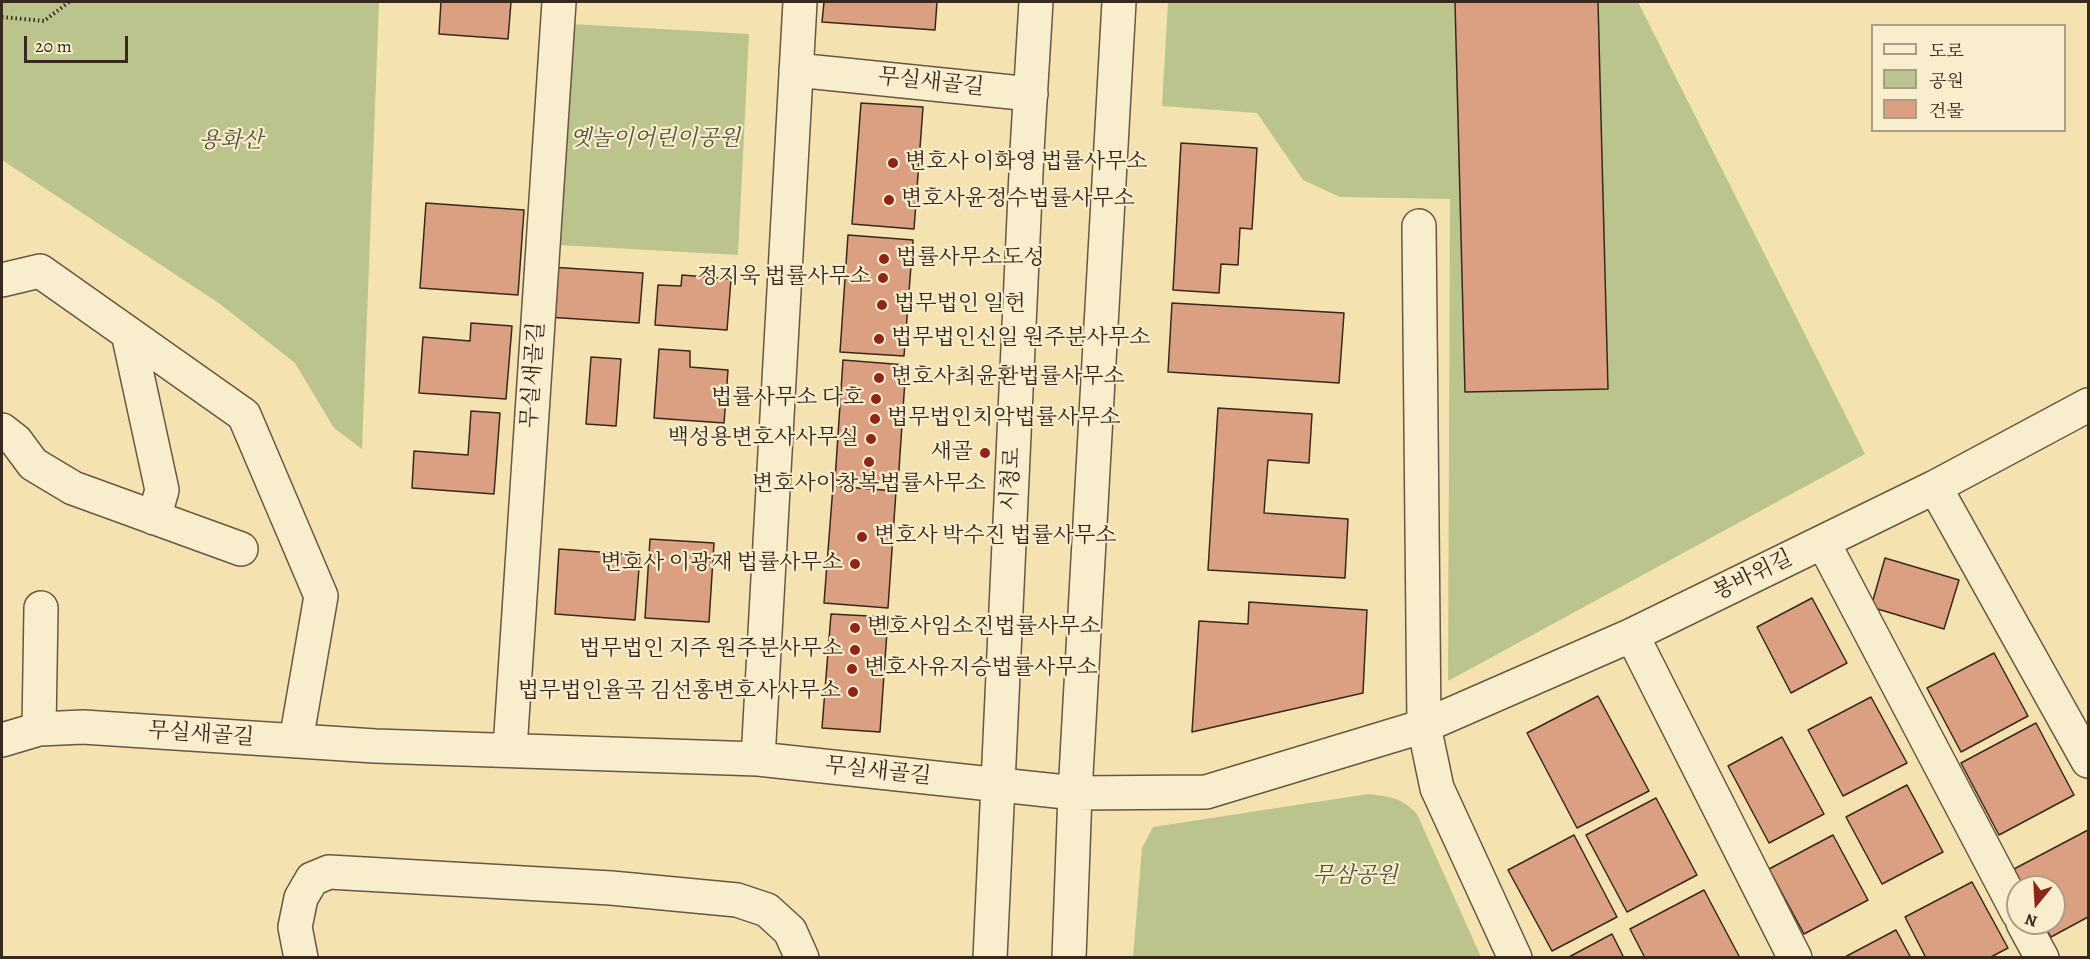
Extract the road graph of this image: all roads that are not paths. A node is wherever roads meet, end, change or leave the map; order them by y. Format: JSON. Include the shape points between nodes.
{"nodes":[{"id":1,"x":559,"y":2,"type":"edge"},
{"id":2,"x":800,"y":2,"type":"edge"},
{"id":3,"x":1036,"y":2,"type":"edge"},
{"id":4,"x":1119,"y":2,"type":"edge"},
{"id":5,"x":796,"y":70,"type":"junction"},
{"id":6,"x":1031,"y":94,"type":"junction"},
{"id":7,"x":1419,"y":226,"type":"dead end"},
{"id":8,"x":2,"y":280,"type":"edge"},
{"id":9,"x":128,"y":333,"type":"junction"},
{"id":10,"x":2088,"y":405,"type":"edge"},
{"id":11,"x":2,"y":430,"type":"edge"},
{"id":12,"x":1935,"y":487,"type":"junction"},
{"id":13,"x":154,"y":518,"type":"junction"},
{"id":14,"x":1823,"y":542,"type":"junction"},
{"id":15,"x":241,"y":549,"type":"dead end"},
{"id":16,"x":41,"y":608,"type":"dead end"},
{"id":17,"x":1632,"y":635,"type":"junction"},
{"id":18,"x":1424,"y":726,"type":"junction"},
{"id":19,"x":39,"y":729,"type":"junction"},
{"id":20,"x":2,"y":740,"type":"edge"},
{"id":21,"x":296,"y":741,"type":"junction"},
{"id":22,"x":510,"y":749,"type":"junction"},
{"id":23,"x":758,"y":759,"type":"junction"},
{"id":24,"x":2088,"y":761,"type":"edge"},
{"id":25,"x":998,"y":786,"type":"junction"},
{"id":26,"x":1076,"y":793,"type":"junction"},
{"id":27,"x":2006,"y":890,"type":"edge"},
{"id":28,"x":2030,"y":935,"type":"edge"},
{"id":29,"x":301,"y":957,"type":"edge"},
{"id":30,"x":802,"y":957,"type":"edge"},
{"id":31,"x":990,"y":957,"type":"edge"},
{"id":32,"x":1069,"y":957,"type":"edge"},
{"id":33,"x":1515,"y":957,"type":"edge"},
{"id":34,"x":1795,"y":957,"type":"edge"},
{"id":35,"x":2042,"y":957,"type":"edge"}],
"edges":[{"from":1,"to":22,"type":"street","name":"무실새골길"},
{"from":2,"to":5,"type":"street"},
{"from":3,"to":6,"type":"street","name":"시청로"},
{"from":4,"to":26,"type":"street"},
{"from":5,"to":6,"type":"street","name":"무실새골길"},
{"from":5,"to":23,"type":"street"},
{"from":6,"to":25,"type":"street","name":"시청로"},
{"from":7,"to":18,"type":"street"},
{"from":8,"to":9,"type":"street","via":[[40,271]]},
{"from":9,"to":13,"type":"street","via":[[162,490]]},
{"from":9,"to":21,"type":"street","via":[[244,415],[321,596]]},
{"from":10,"to":12,"type":"street","name":"봉바위길"},
{"from":11,"to":13,"type":"street","via":[[33,464],[73,488]]},
{"from":12,"to":14,"type":"street","name":"봉바위길"},
{"from":12,"to":24,"type":"street"},
{"from":13,"to":15,"type":"street"},
{"from":14,"to":17,"type":"street","name":"봉바위길"},
{"from":14,"to":27,"type":"street"},
{"from":16,"to":19,"type":"street"},
{"from":17,"to":18,"type":"street","name":"봉바위길"},
{"from":17,"to":34,"type":"street"},
{"from":18,"to":26,"type":"street","via":[[1206,792]]},
{"from":18,"to":33,"type":"street","via":[[1437,789]]},
{"from":19,"to":20,"type":"street","name":"무실새골길"},
{"from":19,"to":21,"type":"street","name":"무실새골길","via":[[83,727]]},
{"from":21,"to":22,"type":"street","name":"무실새골길"},
{"from":22,"to":23,"type":"street","name":"무실새골길"},
{"from":23,"to":25,"type":"street","name":"무실새골길"},
{"from":25,"to":26,"type":"street","name":"무실새골길"},
{"from":25,"to":31,"type":"street","name":"시청로"},
{"from":26,"to":32,"type":"street"},
{"from":28,"to":35,"type":"street"},
{"from":29,"to":30,"type":"street","via":[[295,927],[301,898],[312,879],[329,872],[611,888],[737,900],[767,910],[790,931]]}]}
